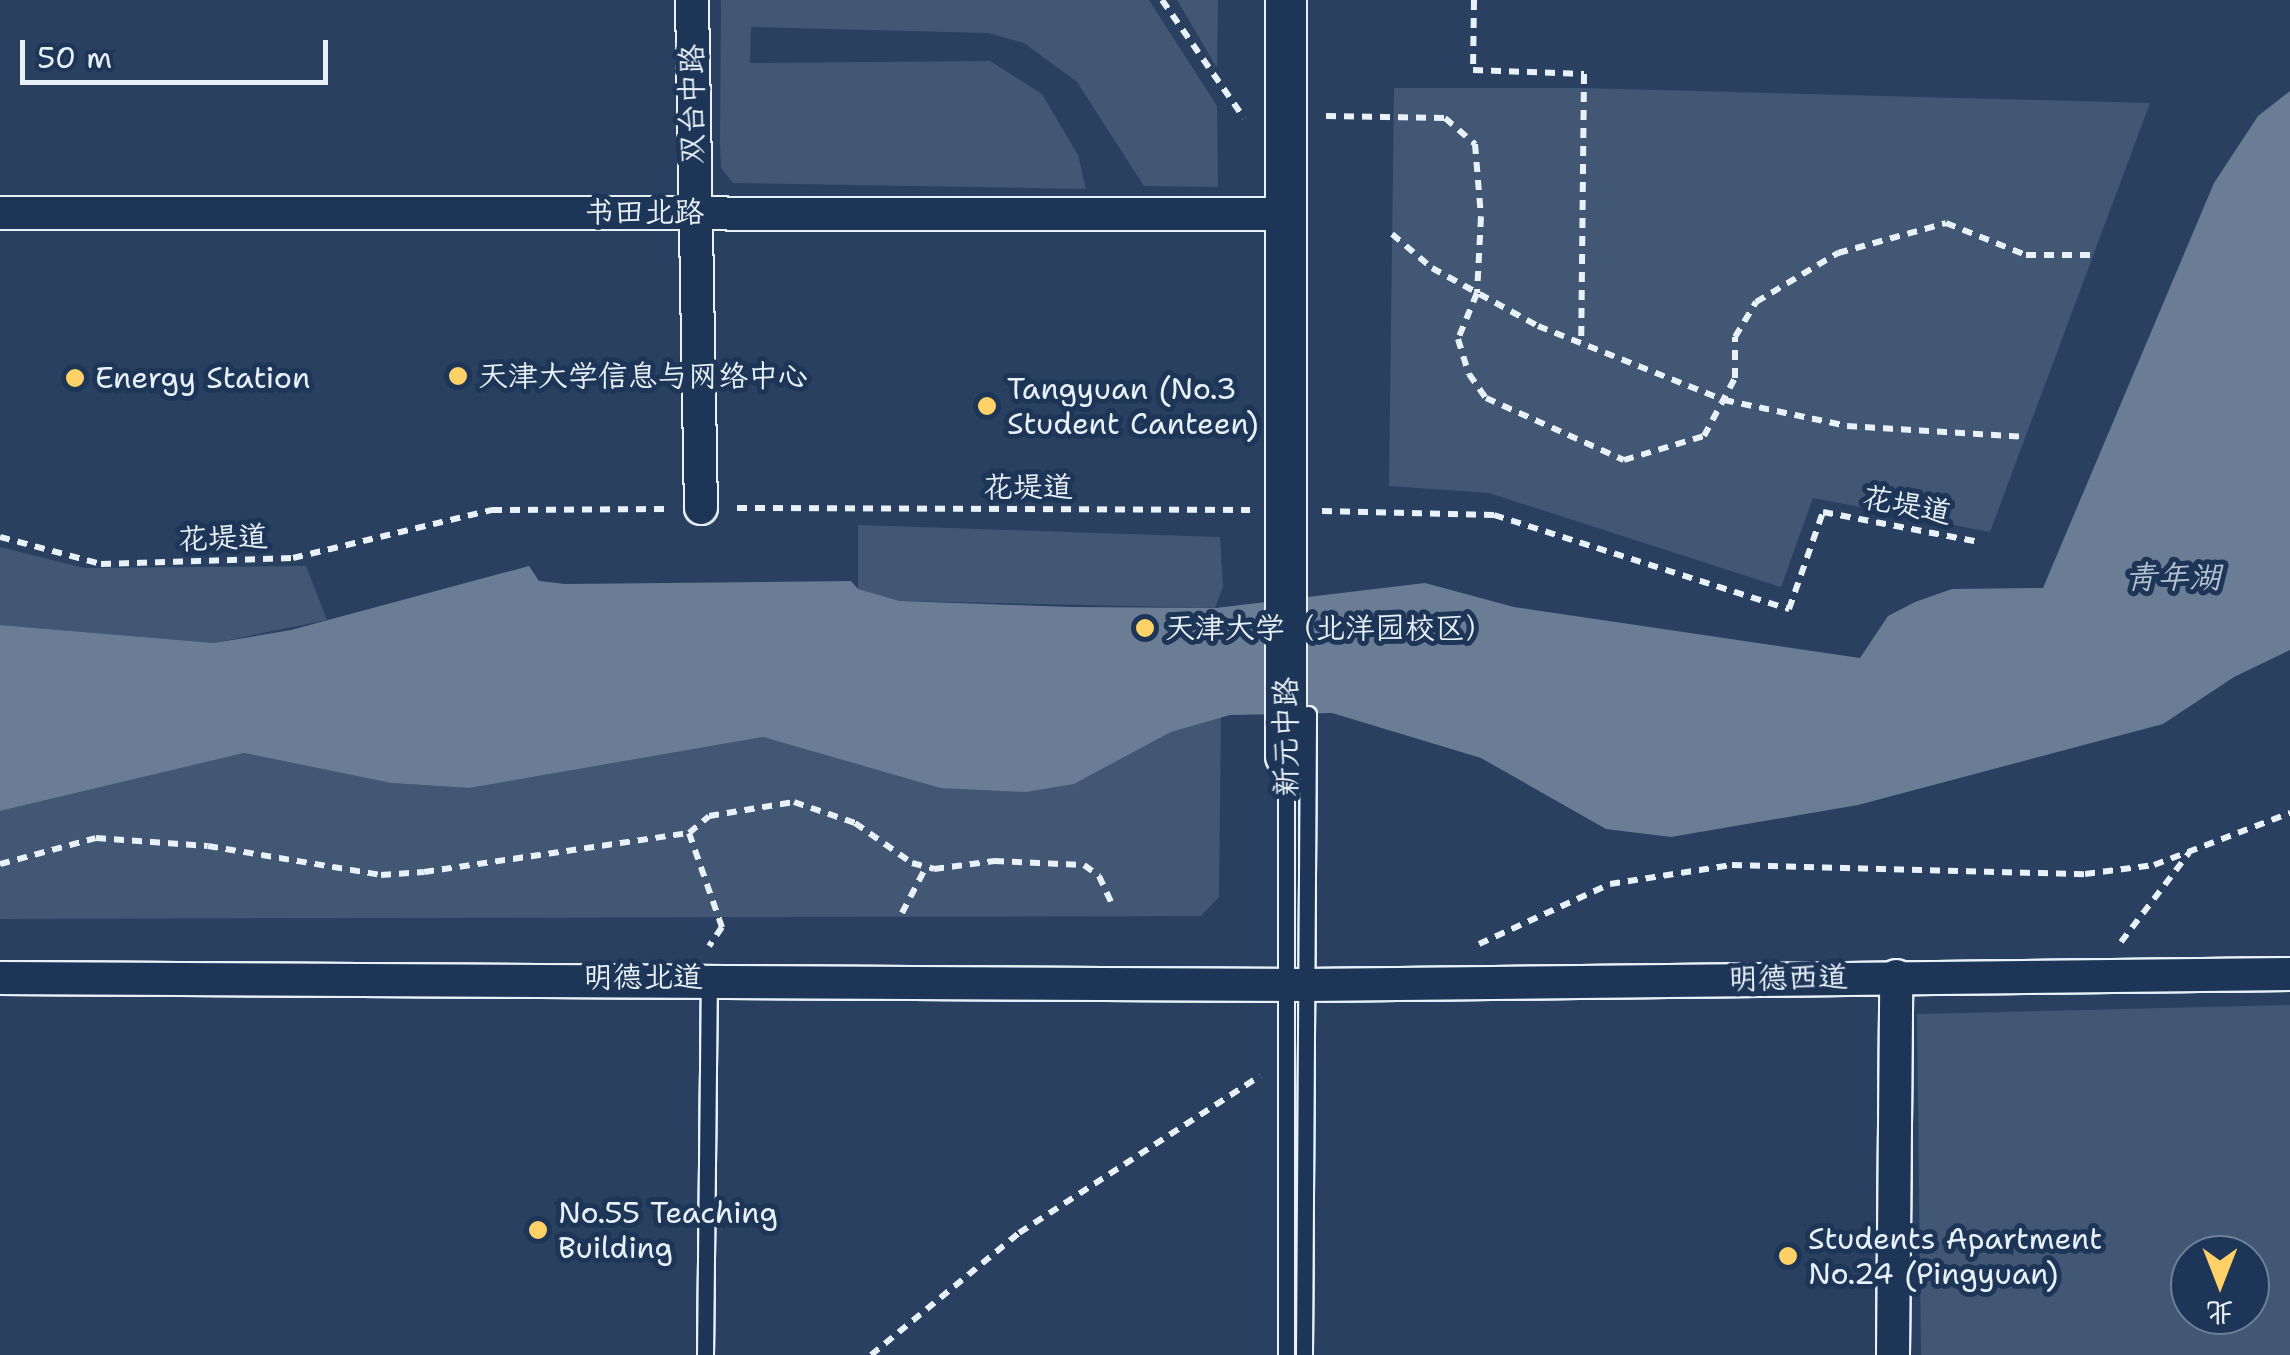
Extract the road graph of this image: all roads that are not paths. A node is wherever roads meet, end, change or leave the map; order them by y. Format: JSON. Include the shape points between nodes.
{"nodes":[{"id":1,"x":692,"y":0,"type":"edge"},
{"id":2,"x":1286,"y":0,"type":"edge"},
{"id":3,"x":1308,"y":0,"type":"edge"},
{"id":4,"x":692,"y":212,"type":"junction"},
{"id":5,"x":0,"y":213,"type":"edge"},
{"id":6,"x":1287,"y":214,"type":"junction"},
{"id":7,"x":701,"y":508,"type":"road end"},
{"id":8,"x":1297,"y":510,"type":"junction"},
{"id":9,"x":1308,"y":714,"type":"joint"},
{"id":10,"x":1286,"y":756,"type":"joint"},
{"id":11,"x":2290,"y":974,"type":"edge"},
{"id":12,"x":1896,"y":976,"type":"junction"},
{"id":13,"x":709,"y":977,"type":"junction"},
{"id":14,"x":0,"y":978,"type":"edge"},
{"id":15,"x":1296,"y":985,"type":"junction"},
{"id":16,"x":705,"y":1355,"type":"edge"},
{"id":17,"x":1286,"y":1355,"type":"edge"},
{"id":18,"x":1304,"y":1355,"type":"edge"},
{"id":19,"x":1893,"y":1355,"type":"edge"}],
"edges":[{"from":1,"to":4,"type":"street","name":"双台中路"},
{"from":2,"to":6,"type":"street","name":"新元中路"},
{"from":3,"to":8,"type":"street","name":"新元中路"},
{"from":4,"to":5,"type":"street","name":"书田北路"},
{"from":4,"to":6,"type":"street","name":"书田北路"},
{"from":4,"to":7,"type":"street","name":"双台中路"},
{"from":6,"to":8,"type":"street","name":"新元中路"},
{"from":8,"to":9,"type":"street","name":"新元中路","via":[[1307,596]]},
{"from":8,"to":10,"type":"street","name":"新元中路","via":[[1287,550]]},
{"from":9,"to":15,"type":"lane","name":"新元中路"},
{"from":10,"to":15,"type":"lane","name":"新元中路"},
{"from":11,"to":12,"type":"street","name":"明德西道"},
{"from":12,"to":15,"type":"street","name":"明德西道"},
{"from":12,"to":19,"type":"street"},
{"from":13,"to":14,"type":"street","name":"明德北道"},
{"from":13,"to":15,"type":"street","name":"明德北道"},
{"from":13,"to":16,"type":"lane"},
{"from":15,"to":17,"type":"lane","name":"新元中路","via":[[1286,1059]]},
{"from":15,"to":18,"type":"lane","name":"新元中路"}]}
